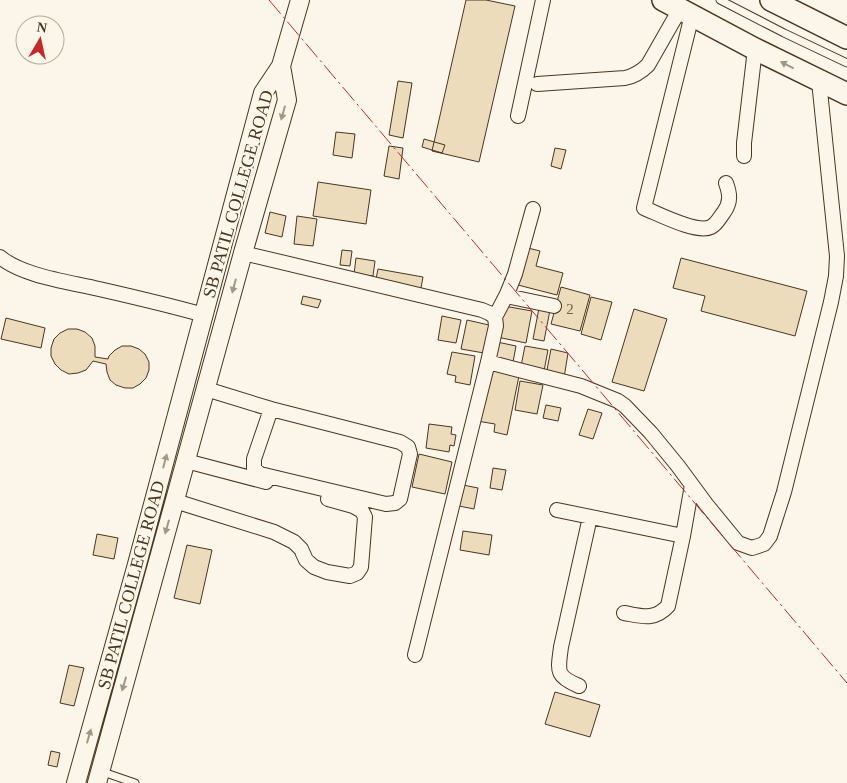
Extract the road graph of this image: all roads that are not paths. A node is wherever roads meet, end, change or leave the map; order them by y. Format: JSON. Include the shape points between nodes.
{"nodes":[{"id":1,"x":300,"y":0,"type":"edge"},
{"id":2,"x":543,"y":0,"type":"edge"},
{"id":3,"x":720,"y":0,"type":"edge"},
{"id":4,"x":771,"y":0,"type":"edge"},
{"id":5,"x":678,"y":8,"type":"edge"},
{"id":6,"x":847,"y":38,"type":"edge"},
{"id":7,"x":754,"y":49,"type":"junction"},
{"id":8,"x":847,"y":64,"type":"edge"},
{"id":9,"x":281,"y":66,"type":"junction"},
{"id":10,"x":819,"y":81,"type":"junction"},
{"id":11,"x":537,"y":84,"type":"dead end"},
{"id":12,"x":847,"y":94,"type":"edge"},
{"id":13,"x":518,"y":116,"type":"dead end"},
{"id":14,"x":744,"y":156,"type":"dead end"},
{"id":15,"x":726,"y":183,"type":"dead end"},
{"id":16,"x":533,"y":209,"type":"dead end"},
{"id":17,"x":243,"y":253,"type":"junction"},
{"id":18,"x":0,"y":257,"type":"edge"},
{"id":19,"x":506,"y":296,"type":"junction"},
{"id":20,"x":554,"y":306,"type":"dead end"},
{"id":21,"x":204,"y":314,"type":"junction"},
{"id":22,"x":496,"y":317,"type":"junction"},
{"id":23,"x":488,"y":362,"type":"junction"},
{"id":24,"x":206,"y":389,"type":"junction"},
{"id":25,"x":271,"y":409,"type":"junction"},
{"id":26,"x":186,"y":461,"type":"junction"},
{"id":27,"x":692,"y":485,"type":"junction"},
{"id":28,"x":175,"y":501,"type":"junction"},
{"id":29,"x":557,"y":510,"type":"dead end"},
{"id":30,"x":590,"y":517,"type":"junction"},
{"id":31,"x":683,"y":536,"type":"junction"},
{"id":32,"x":624,"y":613,"type":"dead end"},
{"id":33,"x":415,"y":655,"type":"dead end"},
{"id":34,"x":579,"y":686,"type":"dead end"},
{"id":35,"x":98,"y":777,"type":"edge"},
{"id":36,"x":76,"y":783,"type":"edge"},
{"id":37,"x":135,"y":783,"type":"edge"}],
"edges":[{"from":1,"to":9,"type":"street"},
{"from":2,"to":13,"type":"street"},
{"from":3,"to":8,"type":"lane"},
{"from":4,"to":6,"type":"main road"},
{"from":5,"to":7,"type":"main road"},
{"from":5,"to":11,"type":"street","via":[[648,64],[634,76]]},
{"from":5,"to":15,"type":"street","via":[[644,208],[689,227],[704,229],[718,220],[727,207],[730,193]]},
{"from":10,"to":7,"type":"main road","one_way":true},
{"from":7,"to":14,"type":"street"},
{"from":9,"to":17,"type":"street","name":"SB PATIL COLLEGE ROAD","one_way":true,"via":[[287,100]]},
{"from":9,"to":21,"type":"street","name":"SB PATIL COLLEGE ROAD","via":[[263,93]]},
{"from":10,"to":12,"type":"main road"},
{"from":10,"to":27,"type":"street","via":[[837,256],[836,276],[784,492],[770,536],[764,544],[752,548],[738,543]]},
{"from":16,"to":19,"type":"street"},
{"from":17,"to":22,"type":"street","via":[[482,310]]},
{"from":17,"to":24,"type":"street","name":"SB PATIL COLLEGE ROAD","one_way":true},
{"from":18,"to":21,"type":"street","via":[[21,269],[44,276]]},
{"from":19,"to":20,"type":"street"},
{"from":19,"to":22,"type":"street"},
{"from":36,"to":21,"type":"street","name":"SB PATIL COLLEGE ROAD","one_way":true},
{"from":22,"to":23,"type":"street"},
{"from":23,"to":27,"type":"street","via":[[582,386],[618,401],[651,433]]},
{"from":23,"to":33,"type":"street"},
{"from":24,"to":25,"type":"street"},
{"from":24,"to":26,"type":"street","name":"SB PATIL COLLEGE ROAD"},
{"from":25,"to":25,"type":"street","via":[[400,442],[408,447],[410,454],[400,498],[395,503],[386,504],[260,474],[254,469],[254,459]]},
{"from":26,"to":28,"type":"street","name":"SB PATIL COLLEGE ROAD"},
{"from":26,"to":28,"type":"street","via":[[354,506],[365,517],[361,567],[358,573],[350,576],[326,572],[306,560],[294,542],[274,532]]},
{"from":27,"to":31,"type":"street"},
{"from":28,"to":35,"type":"street","name":"SB PATIL COLLEGE ROAD","one_way":true},
{"from":29,"to":30,"type":"street"},
{"from":30,"to":31,"type":"street"},
{"from":30,"to":34,"type":"street","via":[[559,660],[562,678]]},
{"from":31,"to":32,"type":"street","via":[[668,606],[662,613],[645,617]]},
{"from":35,"to":37,"type":"lane"}]}
